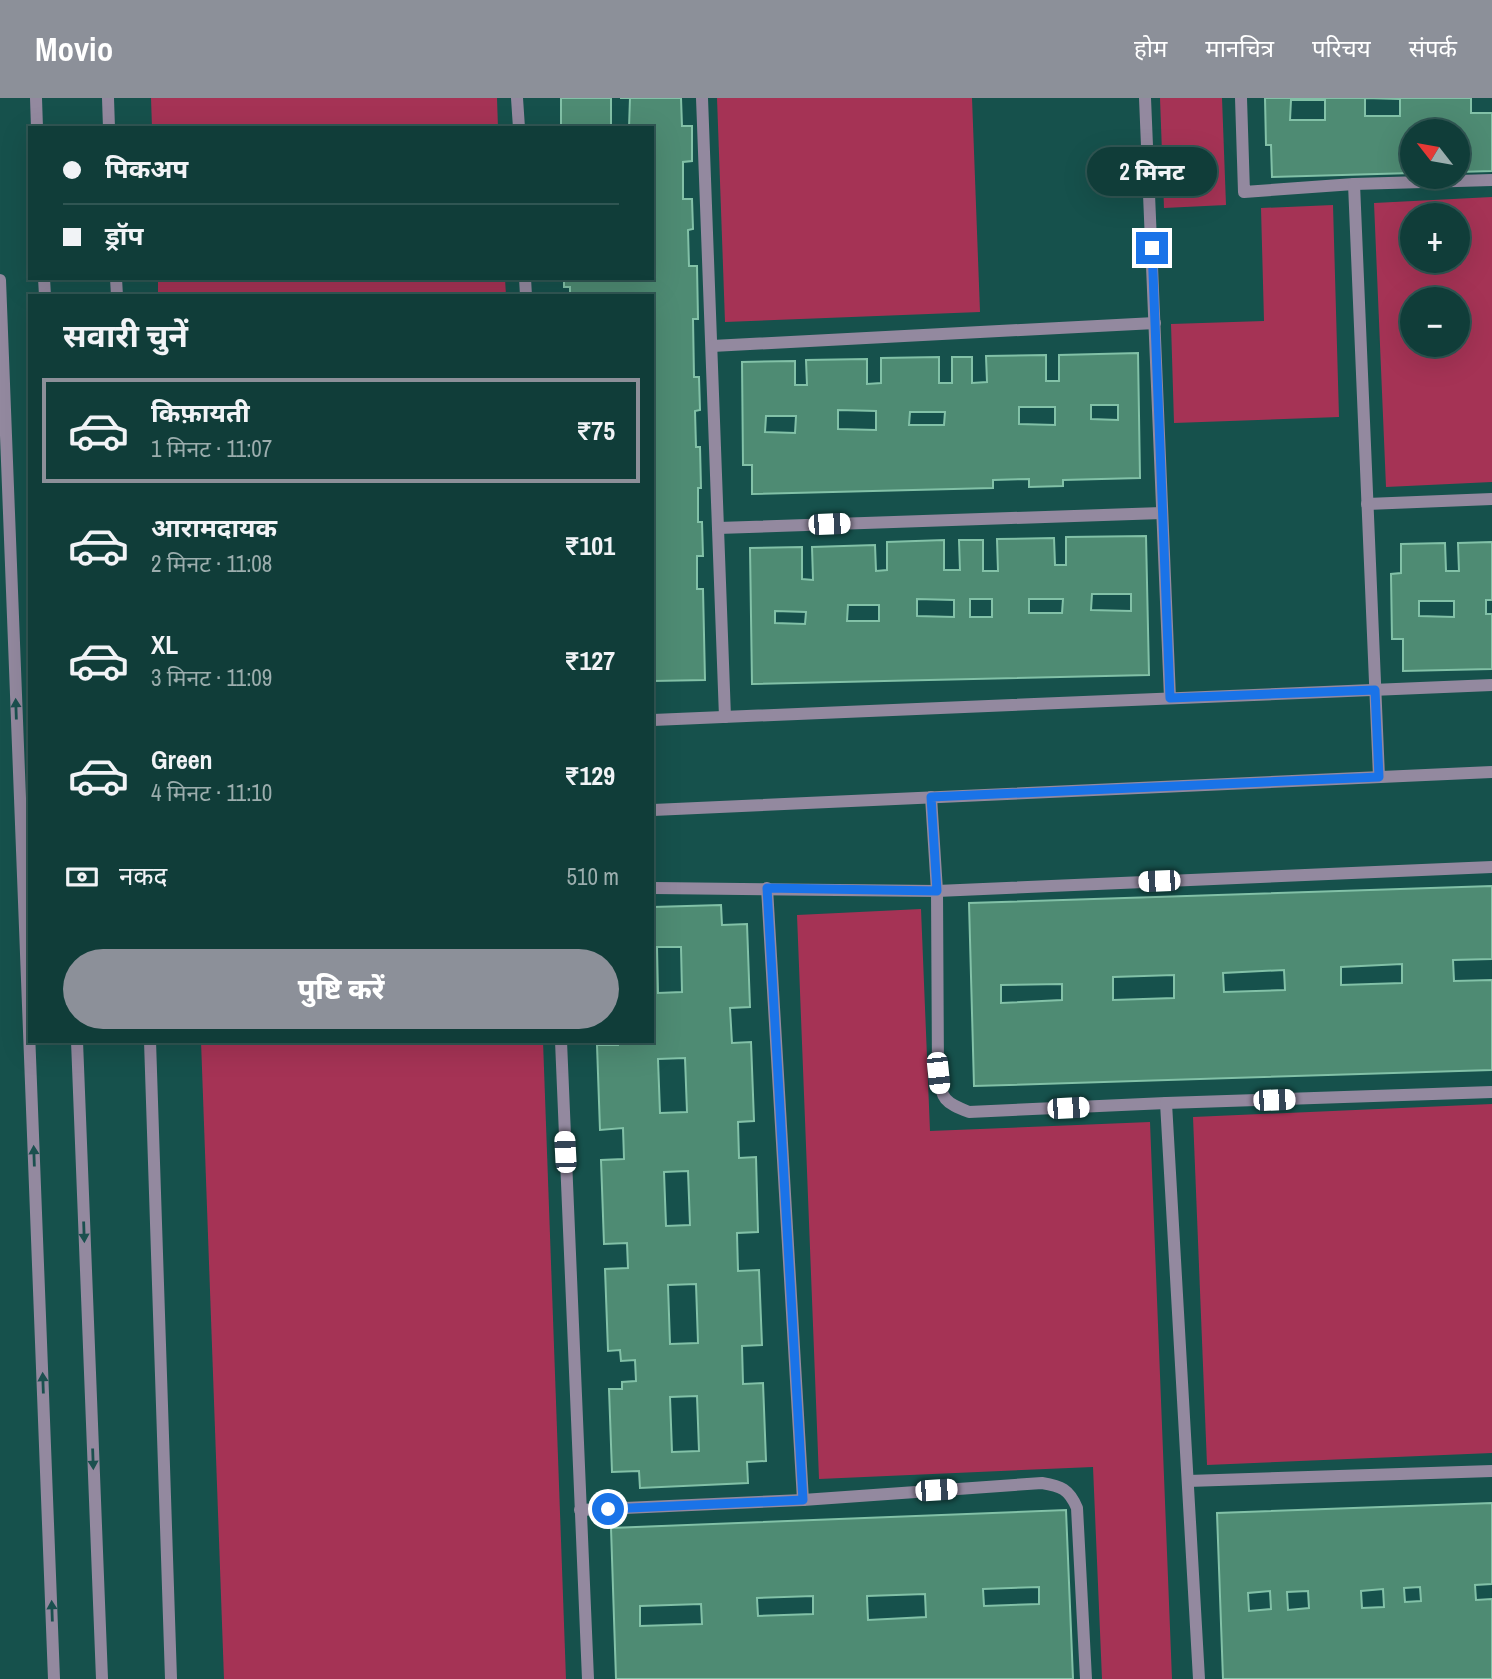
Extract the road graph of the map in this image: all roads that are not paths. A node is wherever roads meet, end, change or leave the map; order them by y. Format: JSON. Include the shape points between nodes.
{"nodes":[{"id":1,"x":36,"y":98,"type":"edge"},
{"id":2,"x":108,"y":98,"type":"edge"},
{"id":3,"x":517,"y":98,"type":"edge"},
{"id":4,"x":702,"y":98,"type":"edge"},
{"id":5,"x":1145,"y":98,"type":"edge"},
{"id":6,"x":1241,"y":98,"type":"edge"},
{"id":7,"x":37,"y":126,"type":"edge"},
{"id":8,"x":109,"y":126,"type":"edge"},
{"id":9,"x":519,"y":126,"type":"edge"},
{"id":10,"x":1492,"y":180,"type":"edge"},
{"id":11,"x":1354,"y":184,"type":"junction"},
{"id":12,"x":0,"y":280,"type":"edge"},
{"id":13,"x":1154,"y":323,"type":"junction"},
{"id":14,"x":712,"y":346,"type":"junction"},
{"id":15,"x":1492,"y":499,"type":"edge"},
{"id":16,"x":1367,"y":504,"type":"junction"},
{"id":17,"x":4,"y":512,"type":"edge"},
{"id":18,"x":1162,"y":513,"type":"junction"},
{"id":19,"x":718,"y":528,"type":"junction"},
{"id":20,"x":1492,"y":685,"type":"edge"},
{"id":21,"x":1375,"y":690,"type":"junction"},
{"id":22,"x":1170,"y":698,"type":"junction"},
{"id":23,"x":725,"y":717,"type":"junction"},
{"id":24,"x":654,"y":720,"type":"edge"},
{"id":25,"x":1492,"y":772,"type":"edge"},
{"id":26,"x":1379,"y":777,"type":"junction"},
{"id":27,"x":931,"y":797,"type":"junction"},
{"id":28,"x":654,"y":810,"type":"edge"},
{"id":29,"x":26,"y":838,"type":"edge"},
{"id":30,"x":1492,"y":867,"type":"edge"},
{"id":31,"x":654,"y":888,"type":"edge"},
{"id":32,"x":767,"y":888,"type":"junction"},
{"id":33,"x":937,"y":891,"type":"junction"},
{"id":34,"x":28,"y":898,"type":"edge"},
{"id":35,"x":33,"y":1043,"type":"edge"},
{"id":36,"x":77,"y":1043,"type":"edge"},
{"id":37,"x":150,"y":1043,"type":"edge"},
{"id":38,"x":561,"y":1043,"type":"edge"},
{"id":39,"x":1492,"y":1093,"type":"edge"},
{"id":40,"x":1166,"y":1103,"type":"junction"},
{"id":41,"x":1492,"y":1471,"type":"edge"},
{"id":42,"x":1188,"y":1481,"type":"junction"},
{"id":43,"x":803,"y":1500,"type":"junction"},
{"id":44,"x":580,"y":1510,"type":"junction"},
{"id":45,"x":54,"y":1679,"type":"edge"},
{"id":46,"x":102,"y":1679,"type":"edge"},
{"id":47,"x":171,"y":1679,"type":"edge"},
{"id":48,"x":588,"y":1679,"type":"edge"},
{"id":49,"x":1086,"y":1679,"type":"edge"},
{"id":50,"x":1199,"y":1679,"type":"edge"}],
"edges":[{"from":1,"to":7,"type":"street"},
{"from":2,"to":8,"type":"street"},
{"from":3,"to":9,"type":"street"},
{"from":4,"to":14,"type":"street"},
{"from":5,"to":13,"type":"street"},
{"from":6,"to":11,"type":"street","via":[[1244,192]]},
{"from":10,"to":11,"type":"street"},
{"from":11,"to":16,"type":"street"},
{"from":12,"to":17,"type":"street"},
{"from":13,"to":14,"type":"street"},
{"from":13,"to":18,"type":"street"},
{"from":14,"to":19,"type":"street"},
{"from":15,"to":16,"type":"street"},
{"from":16,"to":21,"type":"street"},
{"from":29,"to":17,"type":"street","one_way":true},
{"from":18,"to":19,"type":"street"},
{"from":18,"to":22,"type":"street"},
{"from":19,"to":23,"type":"street"},
{"from":20,"to":21,"type":"street"},
{"from":21,"to":22,"type":"street"},
{"from":21,"to":26,"type":"street"},
{"from":22,"to":23,"type":"street"},
{"from":23,"to":24,"type":"street"},
{"from":25,"to":26,"type":"street"},
{"from":26,"to":27,"type":"street"},
{"from":27,"to":28,"type":"street"},
{"from":27,"to":33,"type":"street"},
{"from":34,"to":29,"type":"street","one_way":true},
{"from":30,"to":33,"type":"street"},
{"from":31,"to":32,"type":"street"},
{"from":32,"to":33,"type":"street"},
{"from":32,"to":43,"type":"street"},
{"from":33,"to":40,"type":"street","via":[[938,1073],[940,1093],[951,1105],[970,1112]]},
{"from":45,"to":35,"type":"street","one_way":true},
{"from":36,"to":46,"type":"street","one_way":true},
{"from":37,"to":47,"type":"street"},
{"from":38,"to":44,"type":"street"},
{"from":39,"to":40,"type":"street"},
{"from":40,"to":42,"type":"street"},
{"from":41,"to":42,"type":"street"},
{"from":42,"to":50,"type":"street"},
{"from":43,"to":44,"type":"street"},
{"from":43,"to":49,"type":"street","via":[[1042,1483],[1061,1486],[1071,1493],[1077,1508]]},
{"from":44,"to":48,"type":"street"}]}
